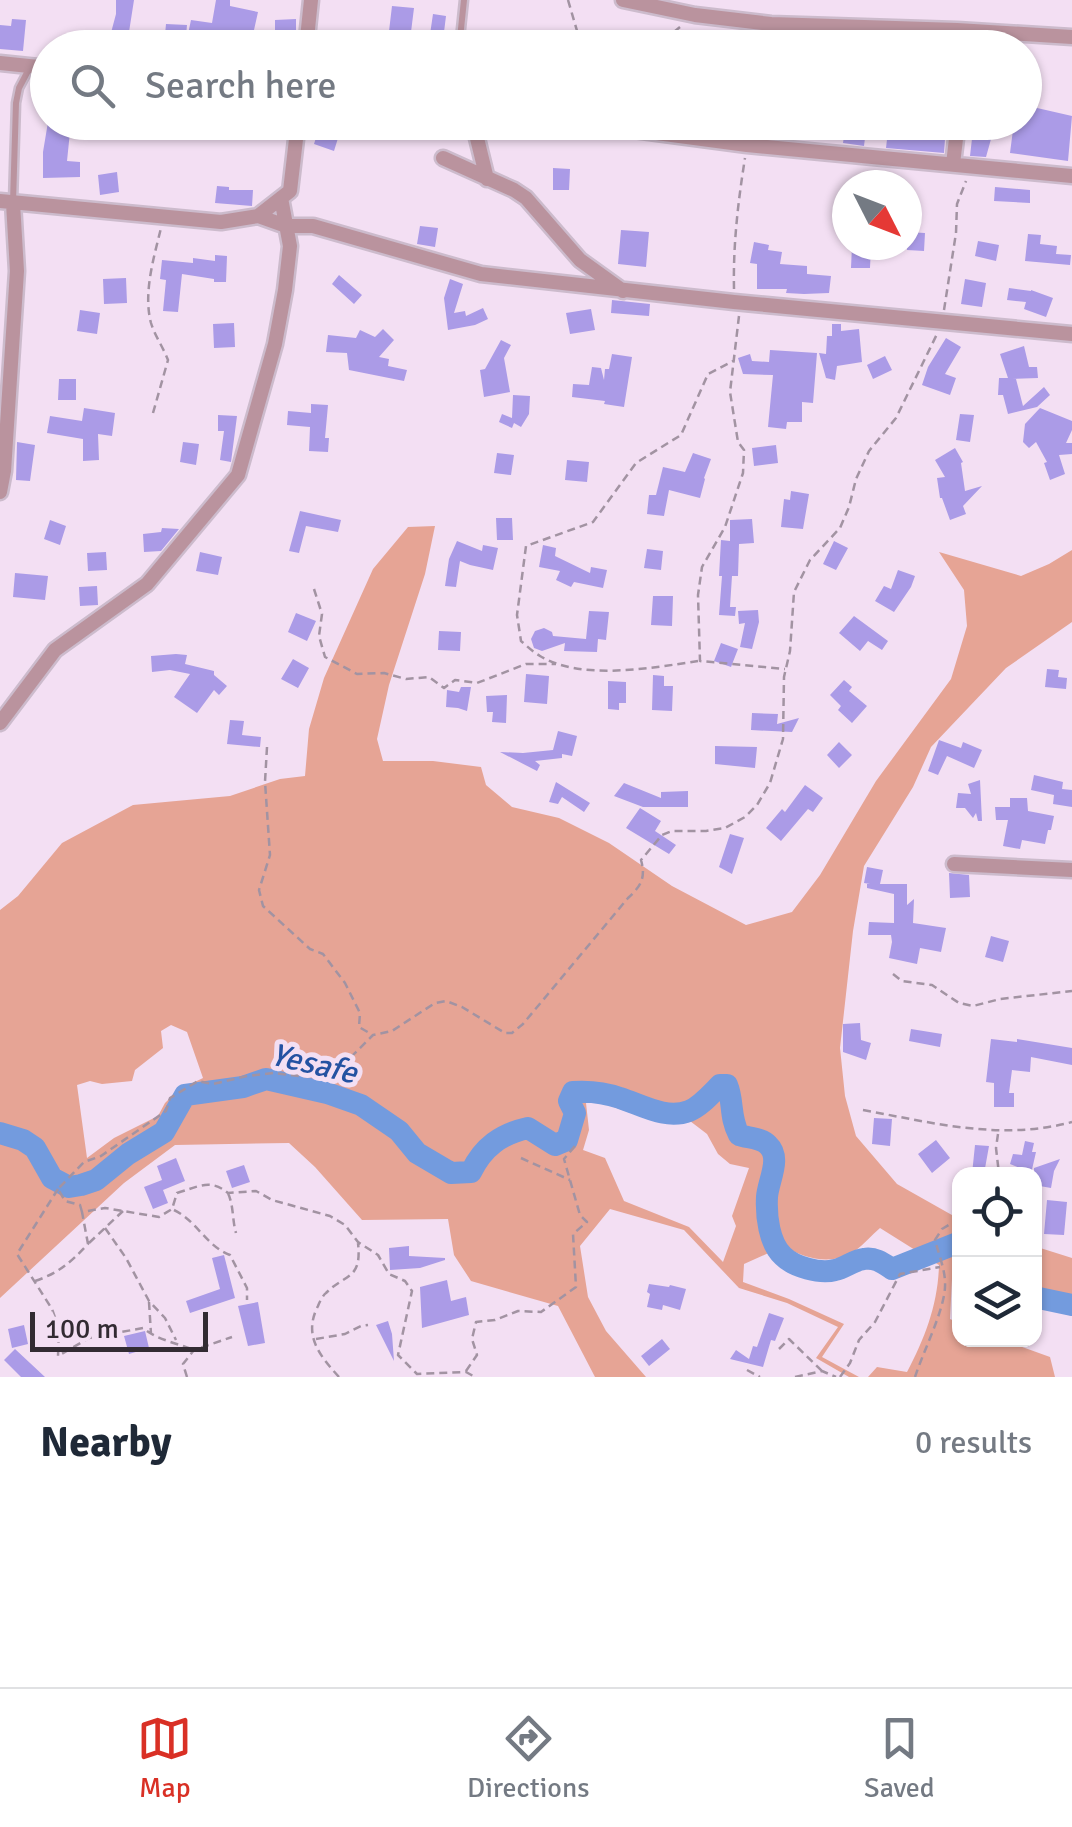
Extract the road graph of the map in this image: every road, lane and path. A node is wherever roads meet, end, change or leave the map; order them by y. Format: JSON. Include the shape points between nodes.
{"nodes":[{"id":1,"x":311,"y":0,"type":"edge"},
{"id":2,"x":464,"y":0,"type":"edge"},
{"id":3,"x":568,"y":0,"type":"edge"},
{"id":4,"x":623,"y":0,"type":"edge"},
{"id":5,"x":695,"y":16,"type":"junction"},
{"id":6,"x":308,"y":30,"type":"edge"},
{"id":7,"x":461,"y":30,"type":"edge"},
{"id":8,"x":577,"y":30,"type":"edge"},
{"id":9,"x":677,"y":30,"type":"edge"},
{"id":10,"x":941,"y":30,"type":"edge"},
{"id":11,"x":1042,"y":35,"type":"edge"},
{"id":12,"x":1072,"y":37,"type":"edge"},
{"id":13,"x":0,"y":62,"type":"edge"},
{"id":14,"x":30,"y":66,"type":"joint"},
{"id":15,"x":296,"y":140,"type":"edge"},
{"id":16,"x":477,"y":140,"type":"edge"},
{"id":17,"x":704,"y":140,"type":"edge"},
{"id":18,"x":956,"y":140,"type":"edge"},
{"id":19,"x":747,"y":146,"type":"junction"},
{"id":20,"x":443,"y":158,"type":"dead end"},
{"id":21,"x":953,"y":164,"type":"junction"},
{"id":22,"x":972,"y":166,"type":"junction"},
{"id":23,"x":1072,"y":176,"type":"edge"},
{"id":24,"x":487,"y":179,"type":"junction"},
{"id":25,"x":282,"y":198,"type":"junction"},
{"id":26,"x":6,"y":202,"type":"edge"},
{"id":27,"x":163,"y":216,"type":"junction"},
{"id":28,"x":258,"y":216,"type":"junction"},
{"id":29,"x":286,"y":226,"type":"junction"},
{"id":30,"x":624,"y":291,"type":"junction"},
{"id":31,"x":734,"y":302,"type":"junction"},
{"id":32,"x":942,"y":323,"type":"junction"},
{"id":33,"x":1072,"y":334,"type":"edge"},
{"id":34,"x":734,"y":361,"type":"junction"},
{"id":35,"x":153,"y":413,"type":"dead end"},
{"id":36,"x":0,"y":492,"type":"edge"},
{"id":37,"x":314,"y":589,"type":"dead end"},
{"id":38,"x":700,"y":661,"type":"junction"},
{"id":39,"x":557,"y":664,"type":"junction"},
{"id":40,"x":786,"y":670,"type":"junction"},
{"id":41,"x":0,"y":723,"type":"edge"},
{"id":42,"x":267,"y":747,"type":"dead end"},
{"id":43,"x":954,"y":864,"type":"dead end"},
{"id":44,"x":1072,"y":870,"type":"edge"},
{"id":45,"x":893,"y":974,"type":"dead end"},
{"id":46,"x":1072,"y":992,"type":"edge"},
{"id":47,"x":372,"y":1035,"type":"junction"},
{"id":48,"x":863,"y":1110,"type":"dead end"},
{"id":49,"x":1072,"y":1122,"type":"edge"},
{"id":50,"x":998,"y":1132,"type":"junction"},
{"id":51,"x":575,"y":1146,"type":"dead end"},
{"id":52,"x":521,"y":1158,"type":"dead end"},
{"id":53,"x":998,"y":1167,"type":"edge"},
{"id":54,"x":572,"y":1181,"type":"junction"},
{"id":55,"x":58,"y":1190,"type":"junction"},
{"id":56,"x":228,"y":1193,"type":"junction"},
{"id":57,"x":172,"y":1209,"type":"junction"},
{"id":58,"x":124,"y":1210,"type":"junction"},
{"id":59,"x":82,"y":1212,"type":"junction"},
{"id":60,"x":952,"y":1223,"type":"edge"},
{"id":61,"x":104,"y":1228,"type":"junction"},
{"id":62,"x":236,"y":1233,"type":"dead end"},
{"id":63,"x":358,"y":1242,"type":"junction"},
{"id":64,"x":88,"y":1244,"type":"junction"},
{"id":65,"x":942,"y":1266,"type":"junction"},
{"id":66,"x":36,"y":1281,"type":"junction"},
{"id":67,"x":247,"y":1300,"type":"dead end"},
{"id":68,"x":149,"y":1301,"type":"junction"},
{"id":69,"x":368,"y":1324,"type":"dead end"},
{"id":70,"x":152,"y":1336,"type":"junction"},
{"id":71,"x":232,"y":1338,"type":"dead end"},
{"id":72,"x":314,"y":1339,"type":"junction"},
{"id":73,"x":177,"y":1342,"type":"junction"},
{"id":74,"x":779,"y":1348,"type":"dead end"},
{"id":75,"x":194,"y":1350,"type":"junction"},
{"id":76,"x":822,"y":1371,"type":"junction"},
{"id":77,"x":466,"y":1372,"type":"junction"},
{"id":78,"x":415,"y":1375,"type":"edge"},
{"id":79,"x":187,"y":1377,"type":"edge"},
{"id":80,"x":338,"y":1377,"type":"edge"},
{"id":81,"x":475,"y":1377,"type":"edge"},
{"id":82,"x":752,"y":1377,"type":"edge"},
{"id":83,"x":760,"y":1377,"type":"edge"},
{"id":84,"x":795,"y":1377,"type":"edge"},
{"id":85,"x":838,"y":1377,"type":"edge"},
{"id":86,"x":915,"y":1377,"type":"edge"}],
"edges":[{"from":1,"to":6,"type":"street"},
{"from":2,"to":7,"type":"lane"},
{"from":3,"to":8,"type":"path"},
{"from":4,"to":5,"type":"street"},
{"from":5,"to":9,"type":"path"},
{"from":5,"to":10,"type":"street"},
{"from":11,"to":12,"type":"street"},
{"from":13,"to":14,"type":"street"},
{"from":14,"to":26,"type":"lane","via":[[16,104]]},
{"from":15,"to":25,"type":"street","via":[[290,191]]},
{"from":16,"to":24,"type":"street"},
{"from":17,"to":19,"type":"street"},
{"from":18,"to":21,"type":"street"},
{"from":19,"to":21,"type":"street"},
{"from":19,"to":31,"type":"path"},
{"from":20,"to":24,"type":"street"},
{"from":21,"to":22,"type":"street"},
{"from":22,"to":23,"type":"street"},
{"from":22,"to":32,"type":"path","via":[[957,204]]},
{"from":24,"to":30,"type":"street","via":[[526,198],[580,260]]},
{"from":25,"to":28,"type":"street"},
{"from":25,"to":29,"type":"street"},
{"from":26,"to":27,"type":"street"},
{"from":26,"to":36,"type":"street","via":[[17,272]]},
{"from":27,"to":28,"type":"street","via":[[221,222]]},
{"from":27,"to":35,"type":"path","via":[[148,302],[168,360]]},
{"from":28,"to":29,"type":"street"},
{"from":29,"to":30,"type":"street","via":[[313,226],[481,274]]},
{"from":29,"to":41,"type":"street","via":[[286,290],[238,475],[146,584],[55,650]]},
{"from":30,"to":31,"type":"street"},
{"from":31,"to":32,"type":"street"},
{"from":31,"to":34,"type":"path","via":[[740,319]]},
{"from":32,"to":33,"type":"street"},
{"from":32,"to":40,"type":"path","via":[[896,418],[869,451],[840,528],[810,560],[794,592]]},
{"from":34,"to":38,"type":"path","via":[[730,392],[743,473],[702,568]]},
{"from":34,"to":39,"type":"path","via":[[708,374],[681,435],[636,463],[594,522],[526,546],[517,615],[521,641]]},
{"from":37,"to":39,"type":"path","via":[[325,656],[356,674],[429,677],[444,688],[526,664]]},
{"from":38,"to":39,"type":"path","via":[[621,670]]},
{"from":38,"to":40,"type":"path"},
{"from":40,"to":47,"type":"path","via":[[783,740],[756,805],[725,828],[662,835],[641,860],[640,887],[523,1024],[505,1032],[446,1001],[392,1032]]},
{"from":42,"to":47,"type":"path","via":[[270,854],[259,890],[263,906],[323,954],[345,982],[360,1027]]},
{"from":43,"to":44,"type":"street"},
{"from":45,"to":46,"type":"path","via":[[973,1006]]},
{"from":47,"to":55,"type":"path","via":[[345,1063],[308,1077],[198,1081],[170,1098],[166,1112],[84,1162]]},
{"from":48,"to":50,"type":"path"},
{"from":49,"to":50,"type":"path"},
{"from":50,"to":53,"type":"path"},
{"from":51,"to":54,"type":"path","via":[[564,1159]]},
{"from":52,"to":54,"type":"path"},
{"from":54,"to":77,"type":"path","via":[[587,1222],[573,1234],[576,1287],[542,1312],[476,1322],[477,1356]]},
{"from":55,"to":59,"type":"path"},
{"from":55,"to":66,"type":"path","via":[[17,1254]]},
{"from":56,"to":57,"type":"path","via":[[207,1184],[177,1193]]},
{"from":56,"to":62,"type":"path"},
{"from":56,"to":63,"type":"path","via":[[256,1191],[330,1216]]},
{"from":57,"to":58,"type":"path","via":[[159,1216]]},
{"from":57,"to":67,"type":"path","via":[[230,1255]]},
{"from":58,"to":59,"type":"path"},
{"from":58,"to":61,"type":"path"},
{"from":59,"to":64,"type":"path"},
{"from":60,"to":65,"type":"path","via":[[935,1240]]},
{"from":61,"to":64,"type":"path"},
{"from":61,"to":68,"type":"path"},
{"from":63,"to":72,"type":"path","via":[[352,1276],[324,1294],[314,1313]]},
{"from":63,"to":78,"type":"path","via":[[412,1291],[398,1356]]},
{"from":64,"to":66,"type":"path","via":[[67,1267]]},
{"from":65,"to":85,"type":"path","via":[[900,1274]]},
{"from":65,"to":86,"type":"path","via":[[946,1290]]},
{"from":66,"to":70,"type":"path","via":[[59,1329],[58,1356],[89,1338],[143,1328]]},
{"from":68,"to":70,"type":"path"},
{"from":68,"to":73,"type":"path"},
{"from":69,"to":72,"type":"path"},
{"from":70,"to":73,"type":"path"},
{"from":71,"to":75,"type":"path"},
{"from":72,"to":80,"type":"path"},
{"from":73,"to":75,"type":"path"},
{"from":74,"to":76,"type":"path","via":[[788,1339]]},
{"from":75,"to":79,"type":"path","via":[[183,1364]]},
{"from":76,"to":84,"type":"path"},
{"from":76,"to":85,"type":"path"},
{"from":77,"to":78,"type":"path"},
{"from":77,"to":81,"type":"path"},
{"from":82,"to":83,"type":"path","via":[[747,1370]]}]}
